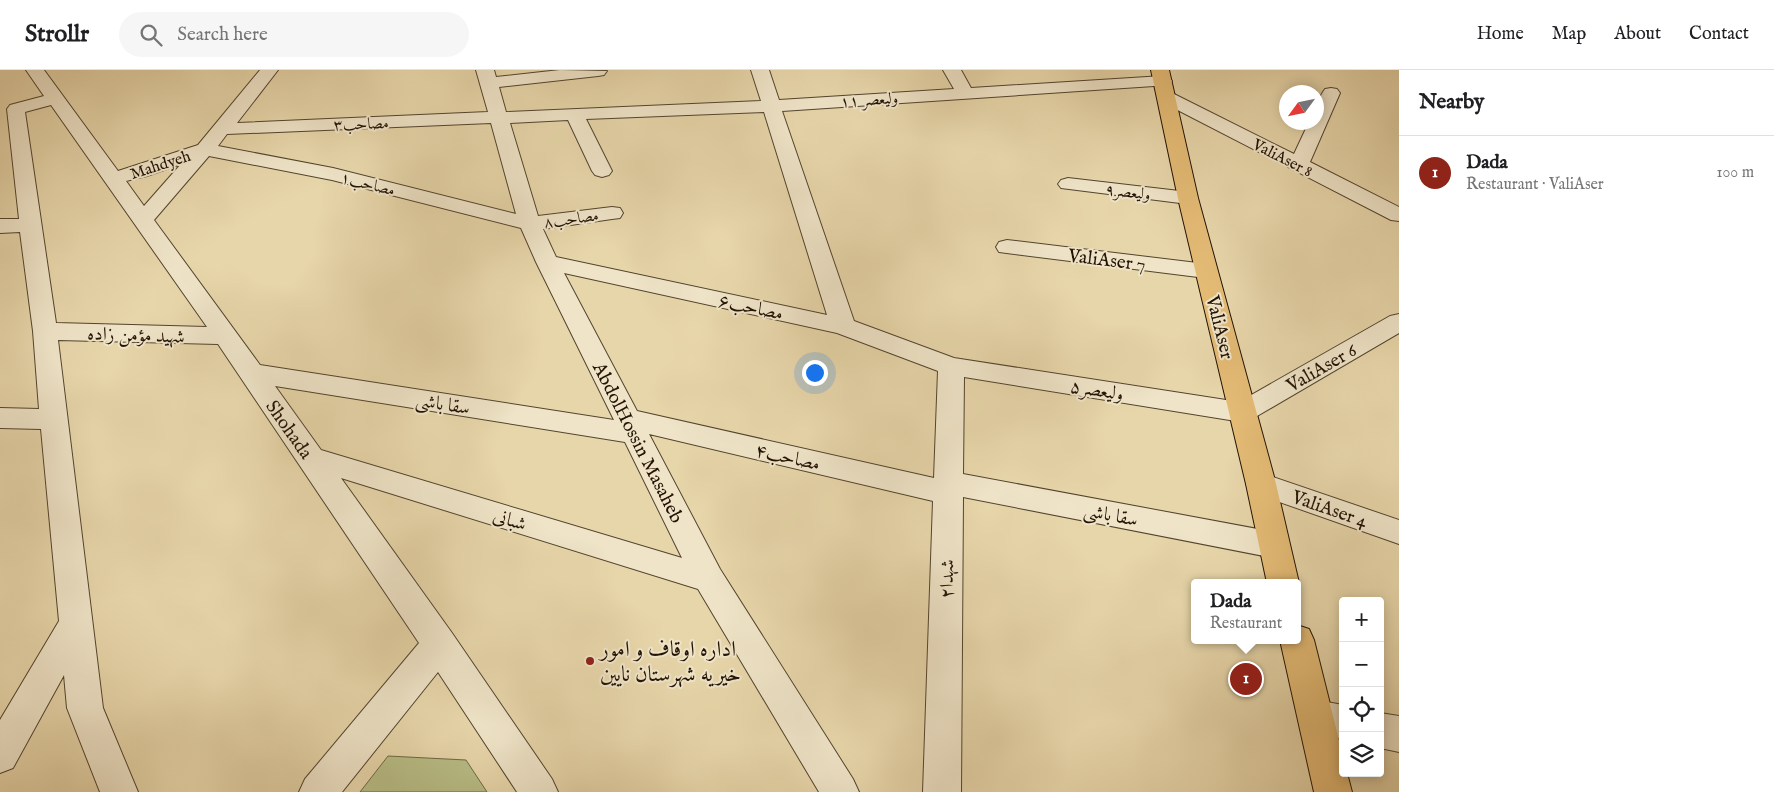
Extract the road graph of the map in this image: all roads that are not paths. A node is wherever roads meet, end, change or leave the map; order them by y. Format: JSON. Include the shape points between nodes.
{"nodes":[{"id":1,"x":35,"y":70,"type":"edge"},
{"id":2,"x":269,"y":70,"type":"edge"},
{"id":3,"x":760,"y":70,"type":"edge"},
{"id":4,"x":952,"y":70,"type":"edge"},
{"id":5,"x":598,"y":71,"type":"edge"},
{"id":6,"x":487,"y":77,"type":"edge"},
{"id":7,"x":1164,"y":83,"type":"edge"},
{"id":8,"x":1331,"y":93,"type":"dead end"},
{"id":9,"x":965,"y":94,"type":"junction"},
{"id":10,"x":56,"y":98,"type":"junction"},
{"id":11,"x":772,"y":106,"type":"junction"},
{"id":12,"x":574,"y":114,"type":"junction"},
{"id":13,"x":499,"y":118,"type":"junction"},
{"id":14,"x":222,"y":129,"type":"junction"},
{"id":15,"x":10,"y":144,"type":"edge"},
{"id":16,"x":205,"y":149,"type":"junction"},
{"id":17,"x":1299,"y":165,"type":"junction"},
{"id":18,"x":602,"y":171,"type":"dead end"},
{"id":19,"x":114,"y":178,"type":"junction"},
{"id":20,"x":1068,"y":184,"type":"dead end"},
{"id":21,"x":1399,"y":190,"type":"edge"},
{"id":22,"x":1188,"y":198,"type":"junction"},
{"id":23,"x":1375,"y":203,"type":"junction"},
{"id":24,"x":612,"y":213,"type":"dead end"},
{"id":25,"x":1399,"y":215,"type":"edge"},
{"id":26,"x":144,"y":219,"type":"junction"},
{"id":27,"x":530,"y":224,"type":"junction"},
{"id":28,"x":30,"y":225,"type":"junction"},
{"id":29,"x":0,"y":226,"type":"edge"},
{"id":30,"x":1007,"y":247,"type":"dead end"},
{"id":31,"x":547,"y":262,"type":"junction"},
{"id":32,"x":1206,"y":271,"type":"junction"},
{"id":33,"x":1399,"y":322,"type":"edge"},
{"id":34,"x":843,"y":326,"type":"junction"},
{"id":35,"x":44,"y":331,"type":"junction"},
{"id":36,"x":227,"y":336,"type":"junction"},
{"id":37,"x":951,"y":366,"type":"junction"},
{"id":38,"x":251,"y":373,"type":"junction"},
{"id":39,"x":1242,"y":412,"type":"junction"},
{"id":40,"x":0,"y":418,"type":"edge"},
{"id":41,"x":54,"y":419,"type":"junction"},
{"id":42,"x":631,"y":426,"type":"junction"},
{"id":43,"x":311,"y":458,"type":"junction"},
{"id":44,"x":1261,"y":484,"type":"junction"},
{"id":45,"x":948,"y":488,"type":"junction"},
{"id":46,"x":1399,"y":532,"type":"edge"},
{"id":47,"x":1274,"y":545,"type":"junction"},
{"id":48,"x":709,"y":579,"type":"junction"},
{"id":49,"x":1282,"y":579,"type":"edge"},
{"id":50,"x":75,"y":623,"type":"junction"},
{"id":51,"x":440,"y":644,"type":"junction"},
{"id":52,"x":1299,"y":644,"type":"edge"},
{"id":53,"x":1329,"y":720,"type":"edge"},
{"id":54,"x":1384,"y":731,"type":"edge"},
{"id":55,"x":1399,"y":734,"type":"edge"},
{"id":56,"x":0,"y":755,"type":"edge"},
{"id":57,"x":119,"y":792,"type":"edge"},
{"id":58,"x":318,"y":792,"type":"edge"},
{"id":59,"x":539,"y":792,"type":"edge"},
{"id":60,"x":840,"y":792,"type":"edge"},
{"id":61,"x":942,"y":792,"type":"edge"},
{"id":62,"x":1333,"y":792,"type":"edge"}],
"edges":[{"from":1,"to":10,"type":"street","name":"Shohada"},
{"from":2,"to":14,"type":"street","name":"Mahdyeh"},
{"from":3,"to":11,"type":"street"},
{"from":4,"to":9,"type":"street"},
{"from":5,"to":6,"type":"street"},
{"from":6,"to":13,"type":"street","name":"AbdolHossin Masaheb"},
{"from":7,"to":9,"type":"street","name":"ولیعصر ۱۱"},
{"from":7,"to":17,"type":"street","name":"ValiAser 8"},
{"from":7,"to":22,"type":"main road","name":"ValiAser"},
{"from":8,"to":17,"type":"street"},
{"from":9,"to":11,"type":"street","name":"ولیعصر ۱۱"},
{"from":10,"to":15,"type":"street","via":[[16,109]]},
{"from":10,"to":19,"type":"street","name":"Shohada"},
{"from":11,"to":12,"type":"street","name":"ولیعصر ۱۱"},
{"from":11,"to":34,"type":"street"},
{"from":12,"to":13,"type":"street","name":"مصاحب۳"},
{"from":12,"to":18,"type":"street"},
{"from":13,"to":14,"type":"street","name":"مصاحب۳"},
{"from":13,"to":27,"type":"street","name":"AbdolHossin Masaheb"},
{"from":14,"to":16,"type":"street","name":"Mahdyeh"},
{"from":15,"to":28,"type":"street"},
{"from":16,"to":19,"type":"street","name":"Mahdyeh"},
{"from":16,"to":26,"type":"street","name":"Mahdyeh"},
{"from":16,"to":27,"type":"street","name":"مصاحب۱","via":[[333,174]]},
{"from":17,"to":23,"type":"street","name":"ValiAser 8"},
{"from":19,"to":26,"type":"street","name":"Shohada"},
{"from":20,"to":22,"type":"street","name":"ولیعصر۹"},
{"from":21,"to":23,"type":"street"},
{"from":22,"to":32,"type":"main road","name":"ValiAser"},
{"from":23,"to":25,"type":"street","name":"ValiAser 8"},
{"from":24,"to":27,"type":"street","name":"مصاحب۸"},
{"from":26,"to":36,"type":"street","name":"Shohada"},
{"from":27,"to":31,"type":"street","name":"AbdolHossin Masaheb"},
{"from":28,"to":29,"type":"street"},
{"from":28,"to":35,"type":"street"},
{"from":30,"to":32,"type":"street","name":"ValiAser 7"},
{"from":31,"to":34,"type":"street","name":"مصاحب۶"},
{"from":31,"to":42,"type":"street","name":"AbdolHossin Masaheb"},
{"from":32,"to":39,"type":"main road","name":"ValiAser"},
{"from":33,"to":39,"type":"street","name":"ValiAser 6"},
{"from":34,"to":37,"type":"street","name":"مصاحب۶"},
{"from":35,"to":36,"type":"street","name":"شهید مؤمن زاده"},
{"from":35,"to":41,"type":"street"},
{"from":36,"to":38,"type":"street","name":"Shohada"},
{"from":37,"to":39,"type":"street","name":"ولیعصر۵"},
{"from":37,"to":45,"type":"street","name":"شهدا۲"},
{"from":38,"to":42,"type":"street","name":"سقا باشی"},
{"from":38,"to":43,"type":"street","name":"Shohada"},
{"from":39,"to":44,"type":"main road","name":"ValiAser"},
{"from":40,"to":41,"type":"street"},
{"from":41,"to":50,"type":"street"},
{"from":42,"to":45,"type":"street","name":"مصاحب۴"},
{"from":42,"to":48,"type":"street","name":"AbdolHossin Masaheb"},
{"from":43,"to":48,"type":"street","name":"شبانی"},
{"from":43,"to":51,"type":"street","name":"Shohada"},
{"from":44,"to":46,"type":"street","name":"ValiAser 4"},
{"from":44,"to":47,"type":"main road","name":"ValiAser"},
{"from":45,"to":47,"type":"street","name":"سقا باشی"},
{"from":45,"to":61,"type":"street","name":"شهدا۲"},
{"from":47,"to":49,"type":"main road","name":"ValiAser"},
{"from":48,"to":60,"type":"street","name":"AbdolHossin Masaheb"},
{"from":50,"to":56,"type":"street"},
{"from":50,"to":57,"type":"street","via":[[86,708]]},
{"from":51,"to":58,"type":"street"},
{"from":51,"to":59,"type":"street","name":"Shohada"},
{"from":52,"to":53,"type":"main road"},
{"from":53,"to":62,"type":"main road"},
{"from":54,"to":55,"type":"street"}]}
